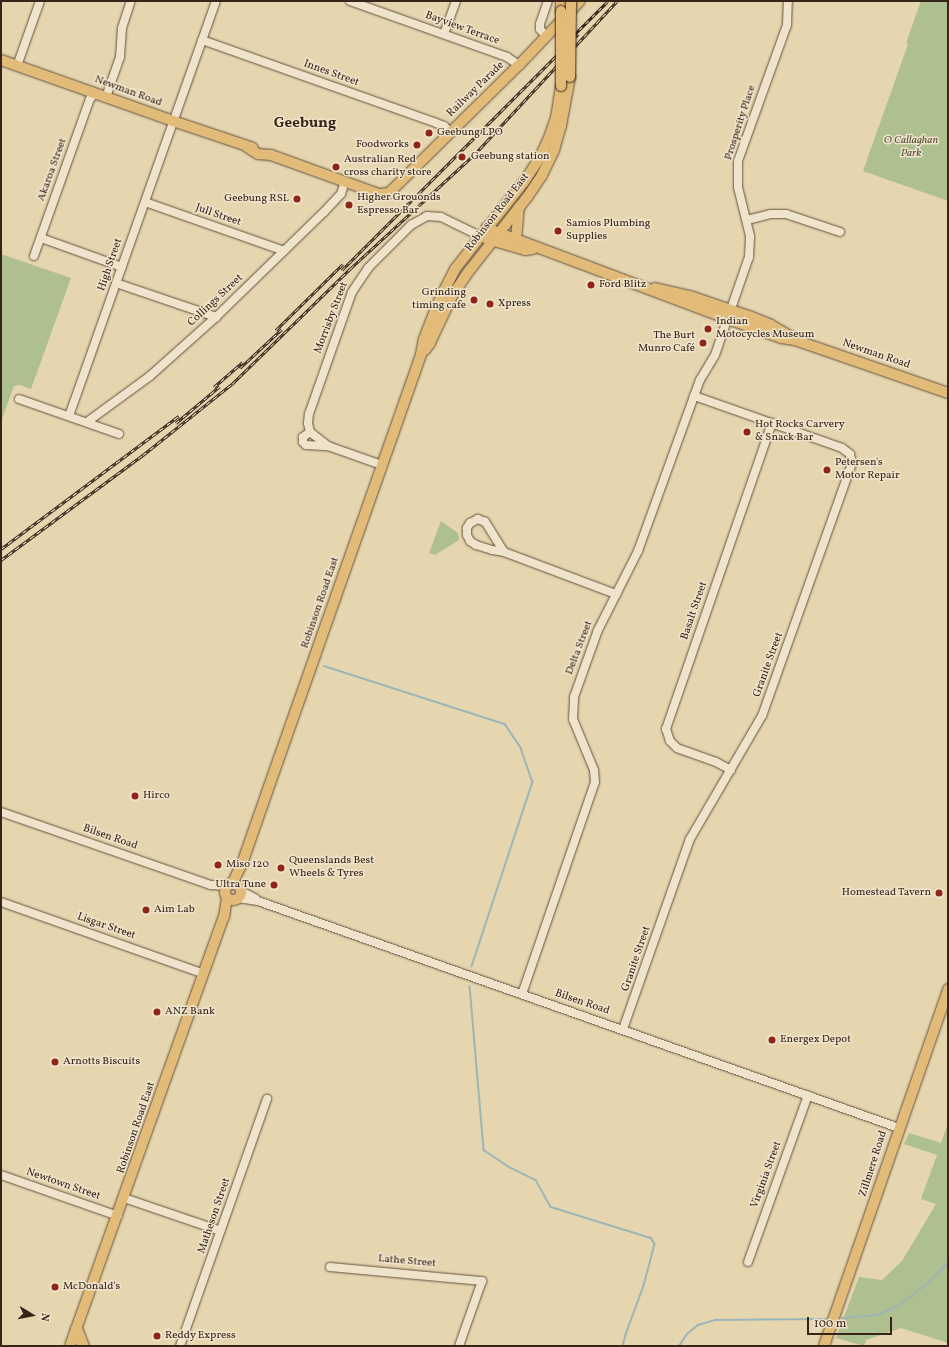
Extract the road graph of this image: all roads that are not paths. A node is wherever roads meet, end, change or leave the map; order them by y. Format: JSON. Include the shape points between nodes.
{"nodes":[{"id":1,"x":40,"y":1,"type":"edge"},
{"id":2,"x":131,"y":1,"type":"edge"},
{"id":3,"x":216,"y":1,"type":"edge"},
{"id":4,"x":350,"y":1,"type":"edge"},
{"id":5,"x":456,"y":1,"type":"edge"},
{"id":6,"x":571,"y":1,"type":"edge"},
{"id":7,"x":580,"y":1,"type":"edge"},
{"id":8,"x":548,"y":2,"type":"edge"},
{"id":9,"x":786,"y":2,"type":"edge"},
{"id":10,"x":363,"y":3,"type":"edge"},
{"id":11,"x":561,"y":6,"type":"edge"},
{"id":12,"x":444,"y":34,"type":"junction"},
{"id":13,"x":546,"y":36,"type":"junction"},
{"id":14,"x":202,"y":40,"type":"junction"},
{"id":15,"x":1,"y":60,"type":"edge"},
{"id":16,"x":519,"y":65,"type":"junction"},
{"id":17,"x":17,"y":66,"type":"junction"},
{"id":18,"x":95,"y":93,"type":"junction"},
{"id":19,"x":106,"y":97,"type":"junction"},
{"id":20,"x":173,"y":121,"type":"junction"},
{"id":21,"x":450,"y":132,"type":"junction"},
{"id":22,"x":345,"y":182,"type":"junction"},
{"id":23,"x":387,"y":194,"type":"joint"},
{"id":24,"x":145,"y":202,"type":"junction"},
{"id":25,"x":519,"y":207,"type":"junction"},
{"id":26,"x":427,"y":216,"type":"joint"},
{"id":27,"x":747,"y":220,"type":"junction"},
{"id":28,"x":483,"y":232,"type":"junction"},
{"id":29,"x":840,"y":232,"type":"dead end"},
{"id":30,"x":495,"y":237,"type":"junction"},
{"id":31,"x":41,"y":238,"type":"junction"},
{"id":32,"x":516,"y":240,"type":"junction"},
{"id":33,"x":535,"y":248,"type":"junction"},
{"id":34,"x":284,"y":251,"type":"junction"},
{"id":35,"x":34,"y":256,"type":"dead end"},
{"id":36,"x":122,"y":267,"type":"junction"},
{"id":37,"x":116,"y":283,"type":"junction"},
{"id":38,"x":729,"y":315,"type":"junction"},
{"id":39,"x":216,"y":317,"type":"junction"},
{"id":40,"x":421,"y":354,"type":"junction"},
{"id":41,"x":948,"y":393,"type":"edge"},
{"id":42,"x":694,"y":396,"type":"junction"},
{"id":43,"x":19,"y":399,"type":"dead end"},
{"id":44,"x":69,"y":416,"type":"junction"},
{"id":45,"x":87,"y":422,"type":"junction"},
{"id":46,"x":772,"y":423,"type":"junction"},
{"id":47,"x":310,"y":432,"type":"junction"},
{"id":48,"x":119,"y":434,"type":"dead end"},
{"id":49,"x":328,"y":446,"type":"junction"},
{"id":50,"x":382,"y":465,"type":"junction"},
{"id":51,"x":504,"y":552,"type":"junction"},
{"id":52,"x":616,"y":594,"type":"junction"},
{"id":53,"x":732,"y":770,"type":"junction"},
{"id":54,"x":1,"y":812,"type":"edge"},
{"id":55,"x":233,"y":892,"type":"junction"},
{"id":56,"x":1,"y":902,"type":"edge"},
{"id":57,"x":204,"y":974,"type":"junction"},
{"id":58,"x":948,"y":989,"type":"edge"},
{"id":59,"x":522,"y":994,"type":"junction"},
{"id":60,"x":623,"y":1030,"type":"junction"},
{"id":61,"x":808,"y":1095,"type":"junction"},
{"id":62,"x":267,"y":1099,"type":"dead end"},
{"id":63,"x":899,"y":1128,"type":"junction"},
{"id":64,"x":1,"y":1175,"type":"edge"},
{"id":65,"x":124,"y":1198,"type":"junction"},
{"id":66,"x":118,"y":1216,"type":"junction"},
{"id":67,"x":221,"y":1231,"type":"junction"},
{"id":68,"x":748,"y":1262,"type":"dead end"},
{"id":69,"x":330,"y":1267,"type":"dead end"},
{"id":70,"x":76,"y":1328,"type":"junction"},
{"id":71,"x":182,"y":1344,"type":"edge"},
{"id":72,"x":70,"y":1346,"type":"edge"},
{"id":73,"x":83,"y":1346,"type":"edge"},
{"id":74,"x":459,"y":1346,"type":"edge"},
{"id":75,"x":824,"y":1346,"type":"edge"}],
"edges":[{"from":1,"to":17,"type":"street"},
{"from":2,"to":19,"type":"street","via":[[122,28],[120,57]]},
{"from":3,"to":14,"type":"street","name":"High Street"},
{"from":4,"to":10,"type":"street","name":"Bayview Terrace"},
{"from":5,"to":12,"type":"street"},
{"from":6,"to":25,"type":"main road","name":"Robinson Road East","bridge":true,"via":[[570,77],[565,112],[554,150],[542,174]]},
{"from":7,"to":13,"type":"main road","name":"Railway Parade"},
{"from":8,"to":13,"type":"street","via":[[540,24],[540,29]]},
{"from":9,"to":27,"type":"street","name":"Prosperity Place","via":[[786,25],[738,161],[737,179]]},
{"from":10,"to":12,"type":"street","name":"Bayview Terrace"},
{"from":11,"to":28,"type":"main road","name":"Robinson Road East","bridge":true,"via":[[561,86],[556,118],[544,149],[524,182]]},
{"from":12,"to":16,"type":"street","name":"Bayview Terrace","via":[[507,56]]},
{"from":13,"to":16,"type":"main road","name":"Railway Parade"},
{"from":14,"to":20,"type":"street","name":"High Street"},
{"from":14,"to":21,"type":"street","name":"Innes Street","via":[[441,125]]},
{"from":15,"to":17,"type":"main road","name":"Newman Road"},
{"from":16,"to":21,"type":"main road","name":"Railway Parade"},
{"from":17,"to":18,"type":"main road","name":"Newman Road"},
{"from":18,"to":19,"type":"main road","name":"Newman Road"},
{"from":18,"to":31,"type":"street","name":"Akaroa Street","via":[[90,99]]},
{"from":19,"to":20,"type":"main road","name":"Newman Road"},
{"from":20,"to":22,"type":"main road","name":"Newman Road","via":[[247,147],[258,154],[271,156]]},
{"from":20,"to":24,"type":"street","name":"High Street"},
{"from":21,"to":23,"type":"main road","name":"Railway Parade","via":[[395,190]]},
{"from":22,"to":23,"type":"main road","name":"Newman Road","via":[[379,194]]},
{"from":22,"to":34,"type":"street","name":"Collings Street","via":[[338,197]]},
{"from":24,"to":34,"type":"street","name":"Jull Street"},
{"from":24,"to":36,"type":"street","name":"High Street"},
{"from":25,"to":30,"type":"main road","name":"Robinson Road East"},
{"from":25,"to":32,"type":"main road"},
{"from":26,"to":28,"type":"street","name":"Newman Road","via":[[441,217]]},
{"from":26,"to":47,"type":"street","name":"Morrisby Street","via":[[411,225],[368,268],[352,292],[309,414]]},
{"from":27,"to":29,"type":"street","via":[[771,214],[786,214]]},
{"from":27,"to":38,"type":"street","name":"Prosperity Place","via":[[751,251]]},
{"from":28,"to":30,"type":"main road","name":"Newman Road"},
{"from":28,"to":40,"type":"main road","name":"Robinson Road East","via":[[455,269],[444,289],[426,333]]},
{"from":30,"to":32,"type":"main road","name":"Newman Road"},
{"from":30,"to":33,"type":"main road","name":"Newman Road","via":[[525,250]]},
{"from":30,"to":40,"type":"main road","name":"Robinson Road East","via":[[460,284],[430,343]]},
{"from":31,"to":35,"type":"street","name":"Akaroa Street"},
{"from":31,"to":36,"type":"street"},
{"from":32,"to":33,"type":"main road","name":"Newman Road"},
{"from":33,"to":38,"type":"main road","name":"Newman Road","via":[[645,287],[682,294]]},
{"from":34,"to":39,"type":"street","name":"Collings Street"},
{"from":36,"to":37,"type":"street","name":"High Street"},
{"from":37,"to":39,"type":"street"},
{"from":37,"to":44,"type":"street","name":"High Street"},
{"from":38,"to":41,"type":"main road","name":"Newman Road","via":[[771,325],[795,340]]},
{"from":38,"to":42,"type":"street","name":"Delta Street","via":[[715,355]]},
{"from":39,"to":45,"type":"street","name":"Collings Street","via":[[150,376]]},
{"from":40,"to":50,"type":"main road","name":"Robinson Road East"},
{"from":42,"to":46,"type":"street","name":"Granite Street"},
{"from":42,"to":52,"type":"street","name":"Delta Street","via":[[641,544]]},
{"from":43,"to":44,"type":"street"},
{"from":44,"to":45,"type":"street"},
{"from":45,"to":48,"type":"street"},
{"from":46,"to":53,"type":"street","name":"Basalt Street","via":[[666,729],[670,741],[677,748]]},
{"from":46,"to":53,"type":"street","name":"Granite Street","via":[[845,450],[850,454],[852,463],[762,716]]},
{"from":47,"to":49,"type":"street","name":"Morrisby Street"},
{"from":47,"to":49,"type":"street","name":"Morrisby Street","via":[[303,437],[304,444]]},
{"from":49,"to":50,"type":"street","name":"Morrisby Street"},
{"from":50,"to":55,"type":"main road","name":"Robinson Road East"},
{"from":51,"to":51,"type":"street","via":[[470,541],[467,532],[470,523],[478,519],[485,522]]},
{"from":51,"to":52,"type":"street"},
{"from":52,"to":59,"type":"street","name":"Delta Street","via":[[595,639],[572,706],[573,719],[594,770],[594,786]]},
{"from":53,"to":60,"type":"street","name":"Granite Street","via":[[690,839]]},
{"from":54,"to":55,"type":"street","name":"Bilsen Road"},
{"from":55,"to":57,"type":"main road","name":"Robinson Road East","via":[[229,912],[224,917]]},
{"from":55,"to":59,"type":"street","name":"Bilsen Road"},
{"from":56,"to":57,"type":"street","name":"Lisgar Street"},
{"from":57,"to":65,"type":"main road","name":"Robinson Road East"},
{"from":58,"to":63,"type":"main road","name":"Zillmere Road"},
{"from":59,"to":60,"type":"street","name":"Bilsen Road"},
{"from":60,"to":61,"type":"street","name":"Bilsen Road"},
{"from":61,"to":63,"type":"street","name":"Bilsen Road"},
{"from":61,"to":68,"type":"street","name":"Virginia Street"},
{"from":62,"to":67,"type":"street","name":"Matheson Street"},
{"from":63,"to":75,"type":"main road","name":"Zillmere Road"},
{"from":64,"to":66,"type":"street","name":"Newtown Street"},
{"from":65,"to":66,"type":"main road","name":"Robinson Road East"},
{"from":65,"to":67,"type":"street"},
{"from":66,"to":70,"type":"main road","name":"Robinson Road East"},
{"from":67,"to":71,"type":"street","name":"Matheson Street"},
{"from":69,"to":74,"type":"street","name":"Lathe Street","via":[[482,1282]]},
{"from":70,"to":72,"type":"main road","name":"Robinson Road East"},
{"from":70,"to":73,"type":"highway"}]}
